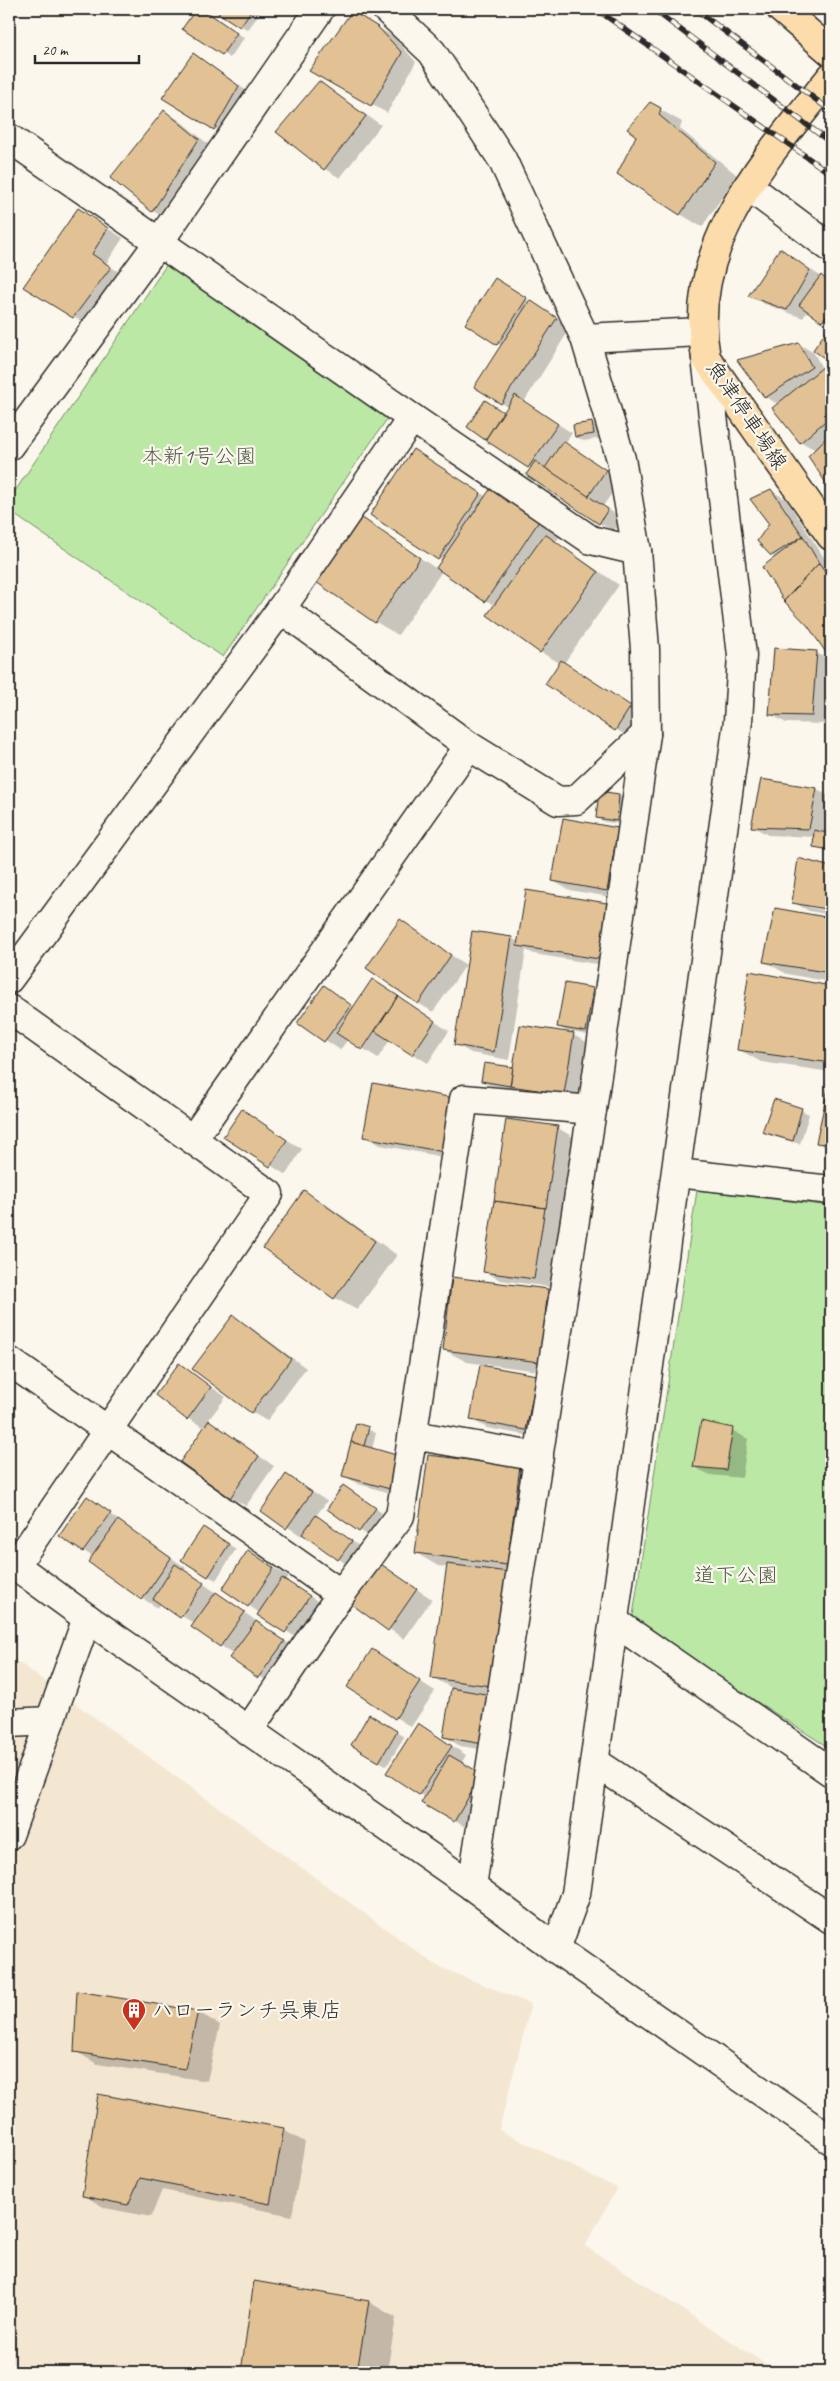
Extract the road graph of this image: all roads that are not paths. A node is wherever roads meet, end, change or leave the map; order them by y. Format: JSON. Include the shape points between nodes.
{"nodes":[{"id":1,"x":320,"y":9,"type":"edge"},
{"id":2,"x":386,"y":9,"type":"edge"},
{"id":3,"x":788,"y":12,"type":"edge"},
{"id":4,"x":831,"y":52,"type":"edge"},
{"id":5,"x":831,"y":78,"type":"edge"},
{"id":6,"x":9,"y":138,"type":"edge"},
{"id":7,"x":748,"y":186,"type":"junction"},
{"id":8,"x":159,"y":242,"type":"junction"},
{"id":9,"x":831,"y":248,"type":"edge"},
{"id":10,"x":585,"y":338,"type":"junction"},
{"id":11,"x":704,"y":345,"type":"junction"},
{"id":12,"x":412,"y":418,"type":"junction"},
{"id":13,"x":9,"y":446,"type":"edge"},
{"id":14,"x":831,"y":536,"type":"edge"},
{"id":15,"x":637,"y":551,"type":"junction"},
{"id":16,"x":281,"y":609,"type":"junction"},
{"id":17,"x":646,"y":734,"type":"junction"},
{"id":18,"x":469,"y":746,"type":"junction"},
{"id":19,"x":9,"y":979,"type":"edge"},
{"id":20,"x":9,"y":1009,"type":"edge"},
{"id":21,"x":592,"y":1110,"type":"junction"},
{"id":22,"x":193,"y":1139,"type":"junction"},
{"id":23,"x":677,"y":1173,"type":"junction"},
{"id":24,"x":831,"y":1190,"type":"edge"},
{"id":25,"x":9,"y":1362,"type":"edge"},
{"id":26,"x":108,"y":1430,"type":"junction"},
{"id":27,"x":413,"y":1435,"type":"junction"},
{"id":28,"x":538,"y":1457,"type":"junction"},
{"id":29,"x":12,"y":1564,"type":"edge"},
{"id":30,"x":341,"y":1594,"type":"junction"},
{"id":31,"x":87,"y":1618,"type":"junction"},
{"id":32,"x":615,"y":1622,"type":"junction"},
{"id":33,"x":50,"y":1721,"type":"junction"},
{"id":34,"x":9,"y":1723,"type":"edge"},
{"id":35,"x":248,"y":1731,"type":"junction"},
{"id":36,"x":595,"y":1762,"type":"junction"},
{"id":37,"x":831,"y":1772,"type":"edge"},
{"id":38,"x":9,"y":1835,"type":"edge"},
{"id":39,"x":472,"y":1886,"type":"junction"},
{"id":40,"x":831,"y":1919,"type":"edge"},
{"id":41,"x":556,"y":1949,"type":"junction"},
{"id":42,"x":831,"y":2140,"type":"edge"}],
"edges":[{"from":1,"to":8,"type":"street"},
{"from":2,"to":10,"type":"street","via":[[432,52],[502,160]]},
{"from":3,"to":4,"type":"main road"},
{"from":5,"to":7,"type":"main road","name":"魚津停車場線","via":[[761,164]]},
{"from":6,"to":8,"type":"street"},
{"from":7,"to":9,"type":"street"},
{"from":7,"to":11,"type":"main road","name":"魚津停車場線","via":[[732,212],[714,254],[703,302]]},
{"from":8,"to":12,"type":"street"},
{"from":8,"to":13,"type":"street"},
{"from":10,"to":11,"type":"street"},
{"from":10,"to":15,"type":"street","via":[[621,459]]},
{"from":11,"to":14,"type":"main road","name":"魚津停車場線"},
{"from":11,"to":23,"type":"street","via":[[742,655],[738,721]]},
{"from":12,"to":15,"type":"street","via":[[591,540]]},
{"from":12,"to":16,"type":"street"},
{"from":15,"to":17,"type":"street","via":[[645,649]]},
{"from":16,"to":18,"type":"street"},
{"from":16,"to":19,"type":"street"},
{"from":17,"to":18,"type":"street","via":[[576,800],[558,801]]},
{"from":17,"to":21,"type":"street"},
{"from":18,"to":22,"type":"street"},
{"from":20,"to":22,"type":"street"},
{"from":21,"to":27,"type":"street","via":[[464,1098]]},
{"from":21,"to":28,"type":"street"},
{"from":22,"to":26,"type":"street","via":[[269,1194]]},
{"from":23,"to":24,"type":"street"},
{"from":23,"to":32,"type":"street"},
{"from":25,"to":26,"type":"street"},
{"from":26,"to":29,"type":"street"},
{"from":26,"to":30,"type":"street"},
{"from":27,"to":28,"type":"street"},
{"from":27,"to":30,"type":"street","via":[[400,1516]]},
{"from":28,"to":39,"type":"street"},
{"from":29,"to":31,"type":"street"},
{"from":30,"to":35,"type":"street"},
{"from":31,"to":33,"type":"street"},
{"from":31,"to":35,"type":"street"},
{"from":32,"to":36,"type":"street"},
{"from":32,"to":37,"type":"street"},
{"from":33,"to":34,"type":"street"},
{"from":33,"to":38,"type":"street"},
{"from":35,"to":39,"type":"street"},
{"from":36,"to":40,"type":"street"},
{"from":36,"to":41,"type":"street","via":[[576,1894]]},
{"from":39,"to":41,"type":"street"},
{"from":41,"to":42,"type":"street"}]}
